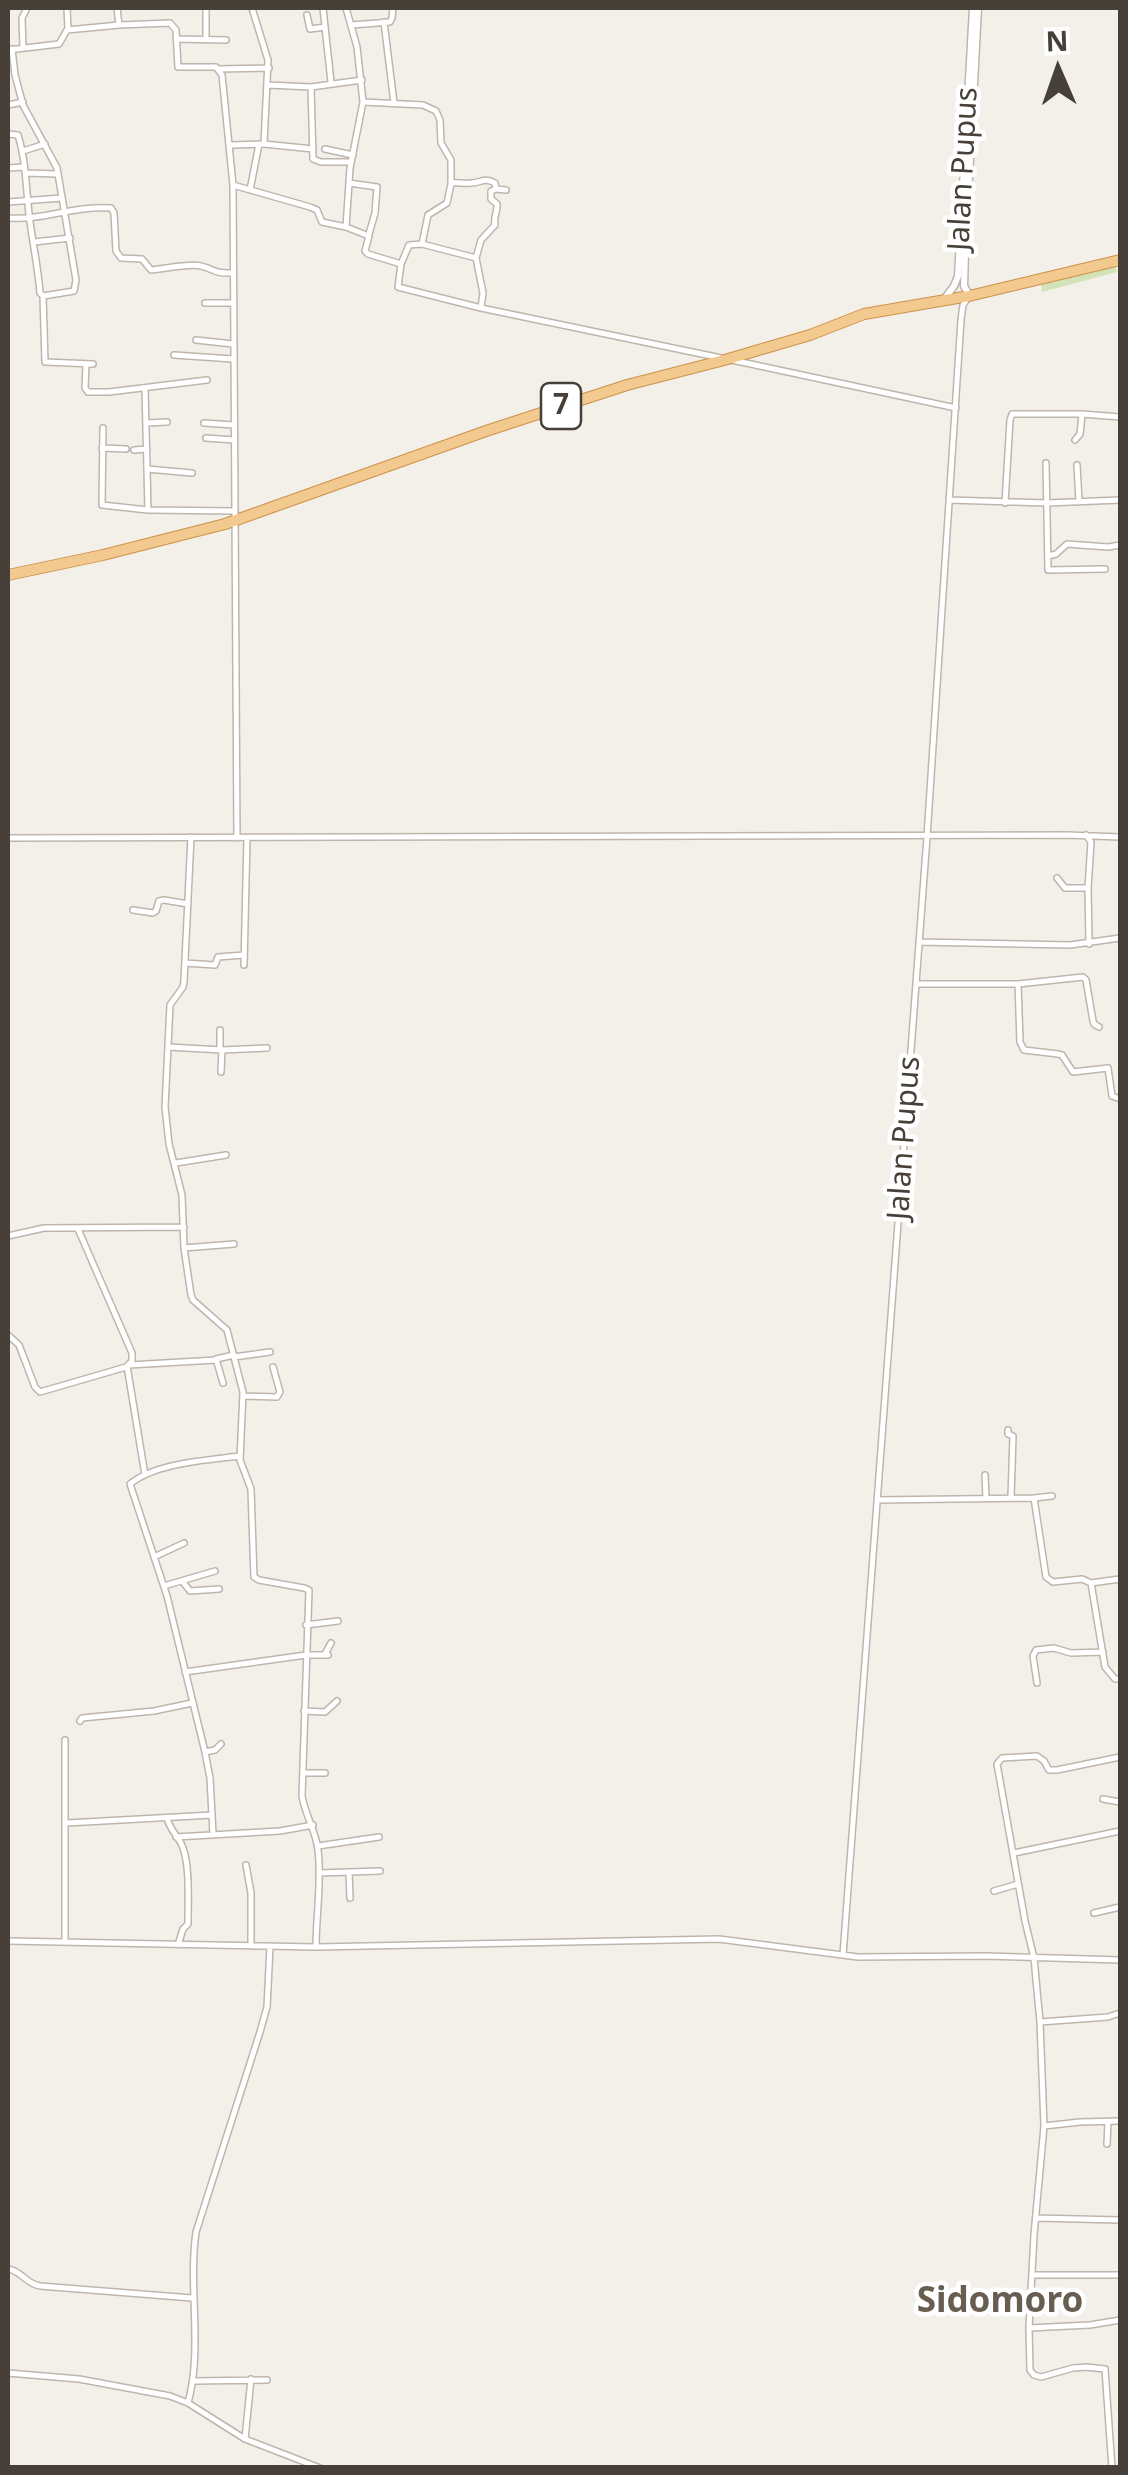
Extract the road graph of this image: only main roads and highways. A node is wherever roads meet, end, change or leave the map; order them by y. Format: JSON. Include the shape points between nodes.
{"nodes":[{"id":1,"x":1120,"y":260,"type":"edge"},
{"id":2,"x":8,"y":575,"type":"edge"}],
"edges":[{"from":1,"to":2,"type":"highway","number":"7","via":[[950,305],[864,314],[610,390],[234,516]]}]}
